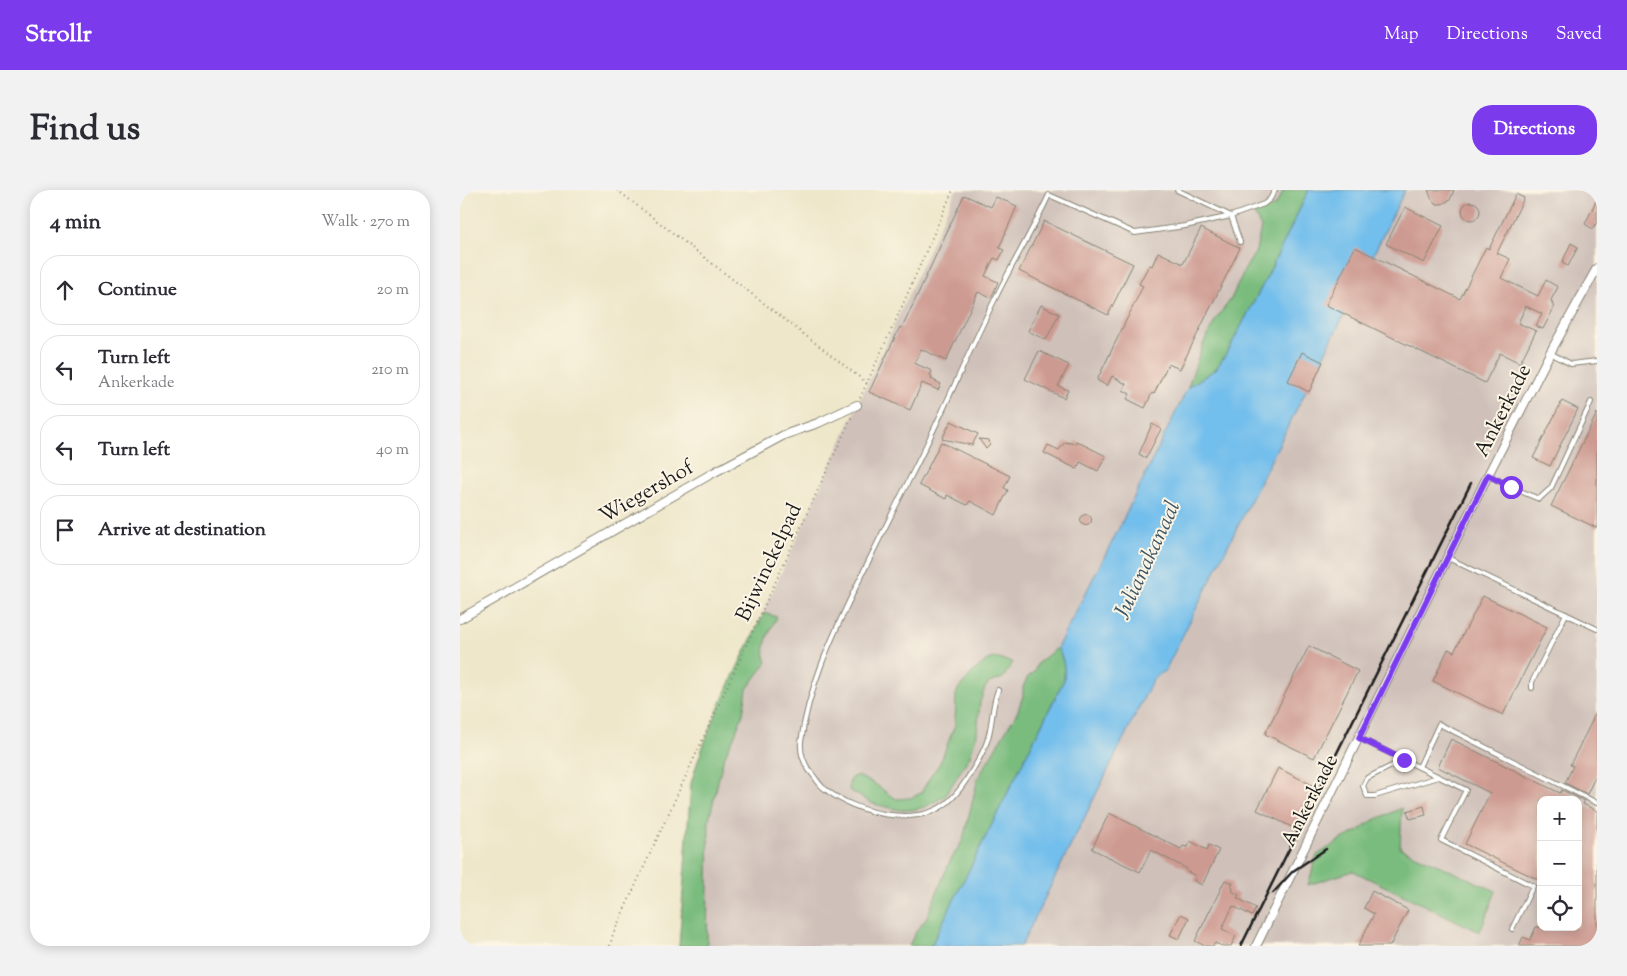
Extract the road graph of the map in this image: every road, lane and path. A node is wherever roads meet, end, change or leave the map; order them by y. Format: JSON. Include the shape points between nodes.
{"nodes":[{"id":1,"x":617,"y":190,"type":"edge"},
{"id":2,"x":953,"y":190,"type":"edge"},
{"id":3,"x":1177,"y":190,"type":"edge"},
{"id":4,"x":1275,"y":190,"type":"edge"},
{"id":5,"x":1231,"y":216,"type":"junction"},
{"id":6,"x":1240,"y":242,"type":"dead end"},
{"id":7,"x":1597,"y":268,"type":"edge"},
{"id":8,"x":1550,"y":353,"type":"junction"},
{"id":9,"x":1597,"y":361,"type":"edge"},
{"id":10,"x":867,"y":383,"type":"junction"},
{"id":11,"x":1591,"y":402,"type":"dead end"},
{"id":12,"x":857,"y":405,"type":"junction"},
{"id":13,"x":1488,"y":475,"type":"junction"},
{"id":14,"x":1448,"y":558,"type":"junction"},
{"id":15,"x":1566,"y":614,"type":"junction"},
{"id":16,"x":460,"y":619,"type":"edge"},
{"id":17,"x":1597,"y":629,"type":"edge"},
{"id":18,"x":1532,"y":688,"type":"dead end"},
{"id":19,"x":998,"y":690,"type":"dead end"},
{"id":20,"x":1359,"y":738,"type":"junction"},
{"id":21,"x":1404,"y":760,"type":"junction"},
{"id":22,"x":1419,"y":767,"type":"junction"},
{"id":23,"x":1438,"y":777,"type":"junction"},
{"id":24,"x":1597,"y":803,"type":"edge"},
{"id":25,"x":1512,"y":929,"type":"dead end"},
{"id":26,"x":610,"y":946,"type":"edge"},
{"id":27,"x":1256,"y":946,"type":"edge"}],
"edges":[{"from":1,"to":10,"type":"path"},
{"from":2,"to":10,"type":"path","name":"Bijwinckelpad"},
{"from":3,"to":5,"type":"lane"},
{"from":4,"to":5,"type":"lane","via":[[1264,204]]},
{"from":5,"to":6,"type":"lane"},
{"from":5,"to":19,"type":"lane","via":[[1135,233],[1049,195],[1008,272],[827,650],[800,745],[804,766],[824,789],[850,804],[903,816],[928,812],[949,801],[976,764],[989,736],[993,702]]},
{"from":7,"to":8,"type":"street","name":"Ankerkade"},
{"from":8,"to":9,"type":"lane","via":[[1572,364]]},
{"from":8,"to":13,"type":"street","name":"Ankerkade"},
{"from":10,"to":12,"type":"path","name":"Bijwinckelpad"},
{"from":11,"to":13,"type":"lane","via":[[1551,488],[1539,499]]},
{"from":12,"to":16,"type":"street","name":"Wiegershof","via":[[784,435],[711,474]]},
{"from":12,"to":26,"type":"path","name":"Bijwinckelpad"},
{"from":13,"to":14,"type":"street","name":"Ankerkade"},
{"from":14,"to":15,"type":"lane"},
{"from":14,"to":20,"type":"street","name":"Ankerkade"},
{"from":15,"to":17,"type":"lane"},
{"from":15,"to":18,"type":"lane","via":[[1532,682]]},
{"from":20,"to":21,"type":"lane"},
{"from":20,"to":27,"type":"street","name":"Ankerkade"},
{"from":21,"to":22,"type":"lane"},
{"from":21,"to":23,"type":"lane","via":[[1367,778],[1363,786],[1367,796]]},
{"from":22,"to":23,"type":"lane"},
{"from":22,"to":24,"type":"lane","via":[[1439,724]]},
{"from":23,"to":25,"type":"lane","via":[[1466,790],[1441,840],[1533,886]]}]}
